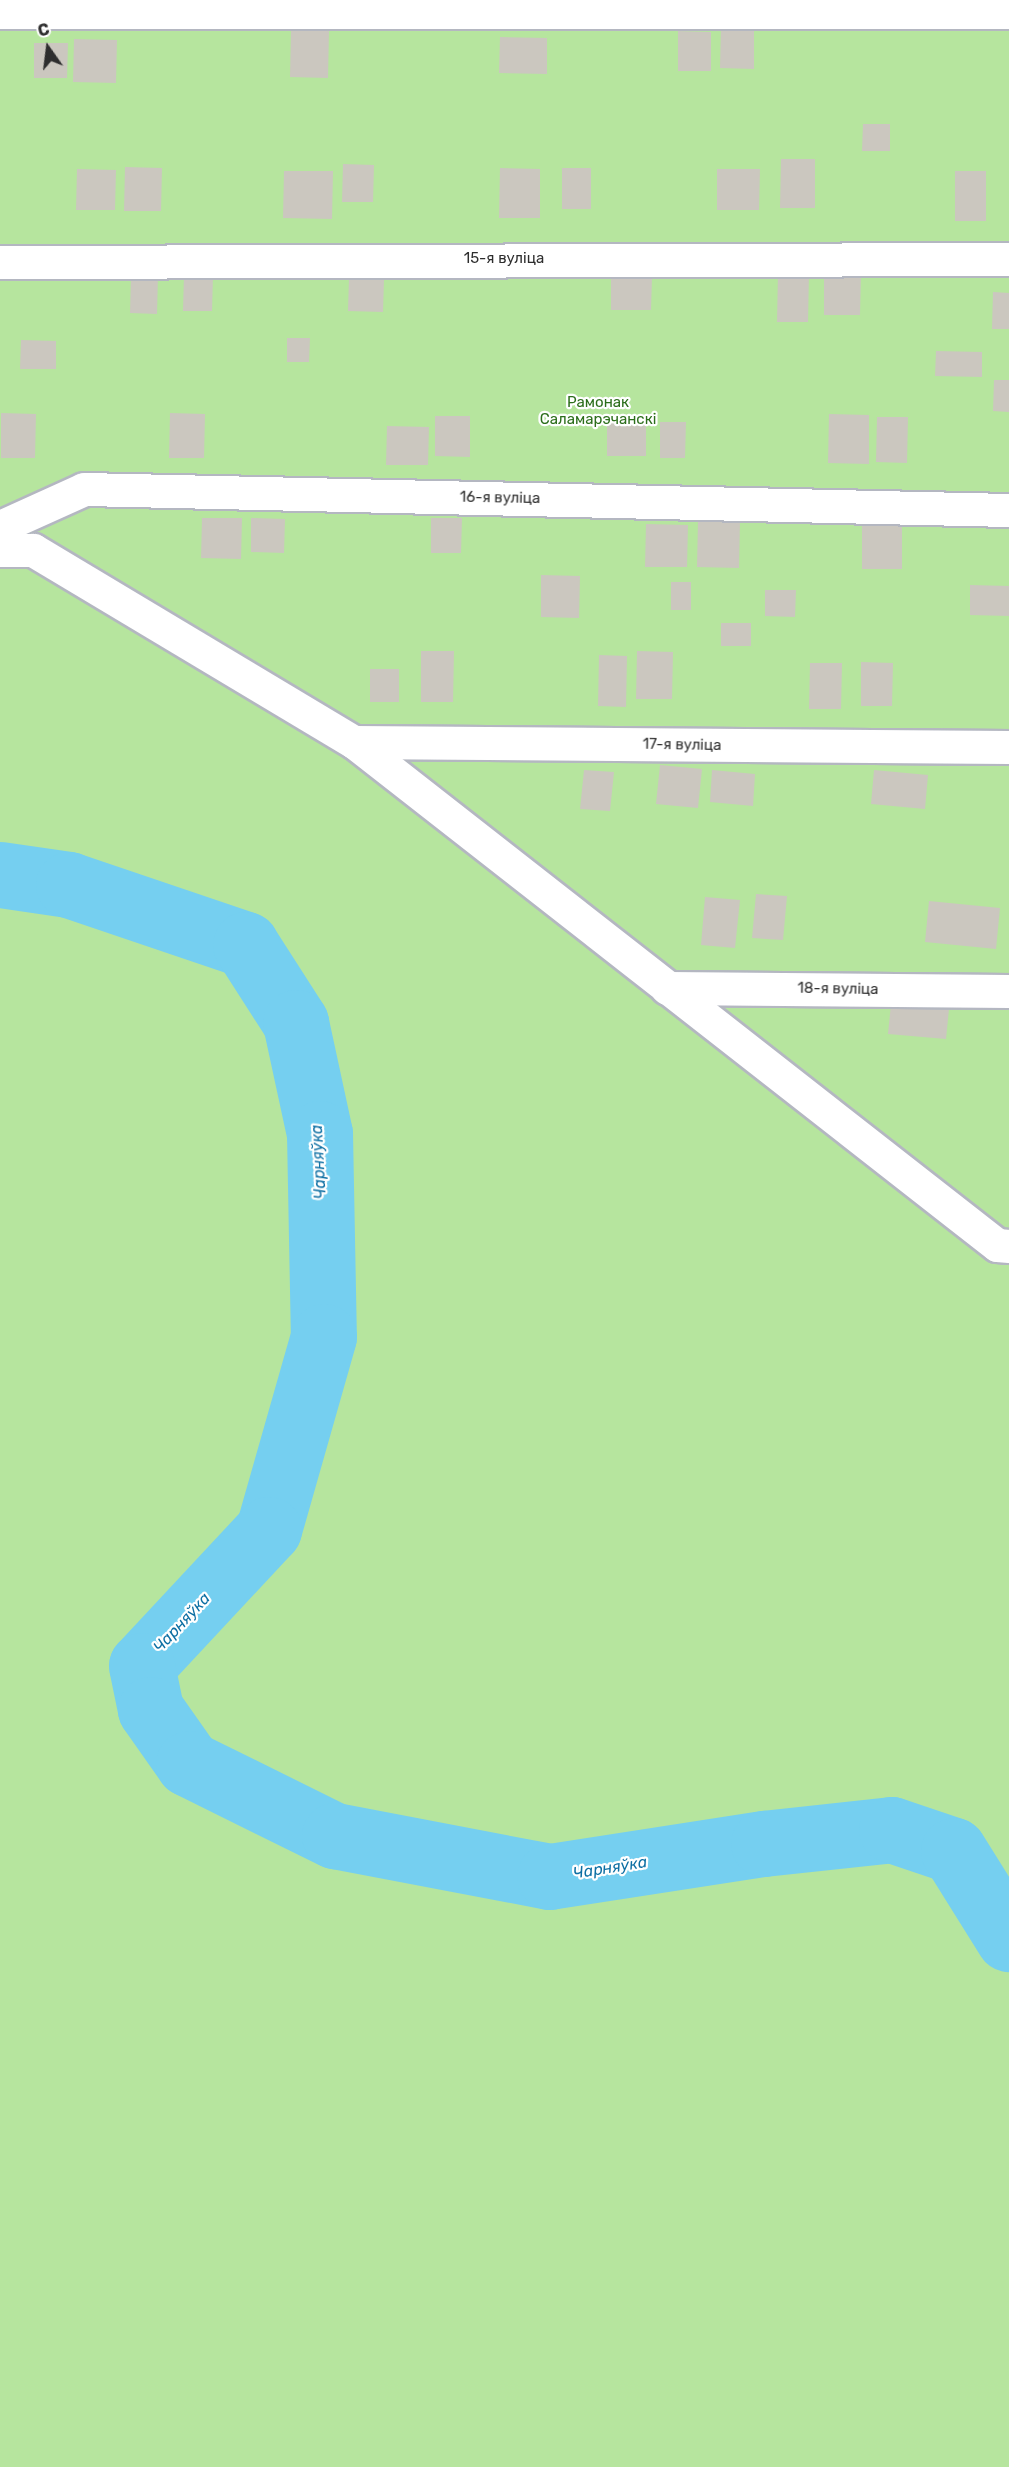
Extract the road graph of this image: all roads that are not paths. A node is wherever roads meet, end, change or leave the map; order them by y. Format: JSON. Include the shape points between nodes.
{"nodes":[{"id":1,"x":0,"y":12,"type":"edge"},
{"id":2,"x":1009,"y":12,"type":"edge"},
{"id":3,"x":1009,"y":259,"type":"edge"},
{"id":4,"x":0,"y":262,"type":"edge"},
{"id":5,"x":1009,"y":510,"type":"edge"},
{"id":6,"x":0,"y":527,"type":"edge"},
{"id":7,"x":0,"y":550,"type":"edge"},
{"id":8,"x":354,"y":742,"type":"junction"},
{"id":9,"x":1009,"y":747,"type":"edge"},
{"id":10,"x":667,"y":988,"type":"junction"},
{"id":11,"x":1009,"y":991,"type":"edge"},
{"id":12,"x":1003,"y":1245,"type":"edge"}],
"edges":[{"from":1,"to":2,"type":"street"},
{"from":3,"to":4,"type":"street","name":"15-я вуліца"},
{"from":5,"to":6,"type":"street","name":"16-я вуліца","via":[[84,489]]},
{"from":7,"to":8,"type":"street","via":[[33,550]]},
{"from":8,"to":9,"type":"street","name":"17-я вуліца"},
{"from":8,"to":10,"type":"street"},
{"from":10,"to":11,"type":"street","name":"18-я вуліца"},
{"from":10,"to":12,"type":"street"}]}
